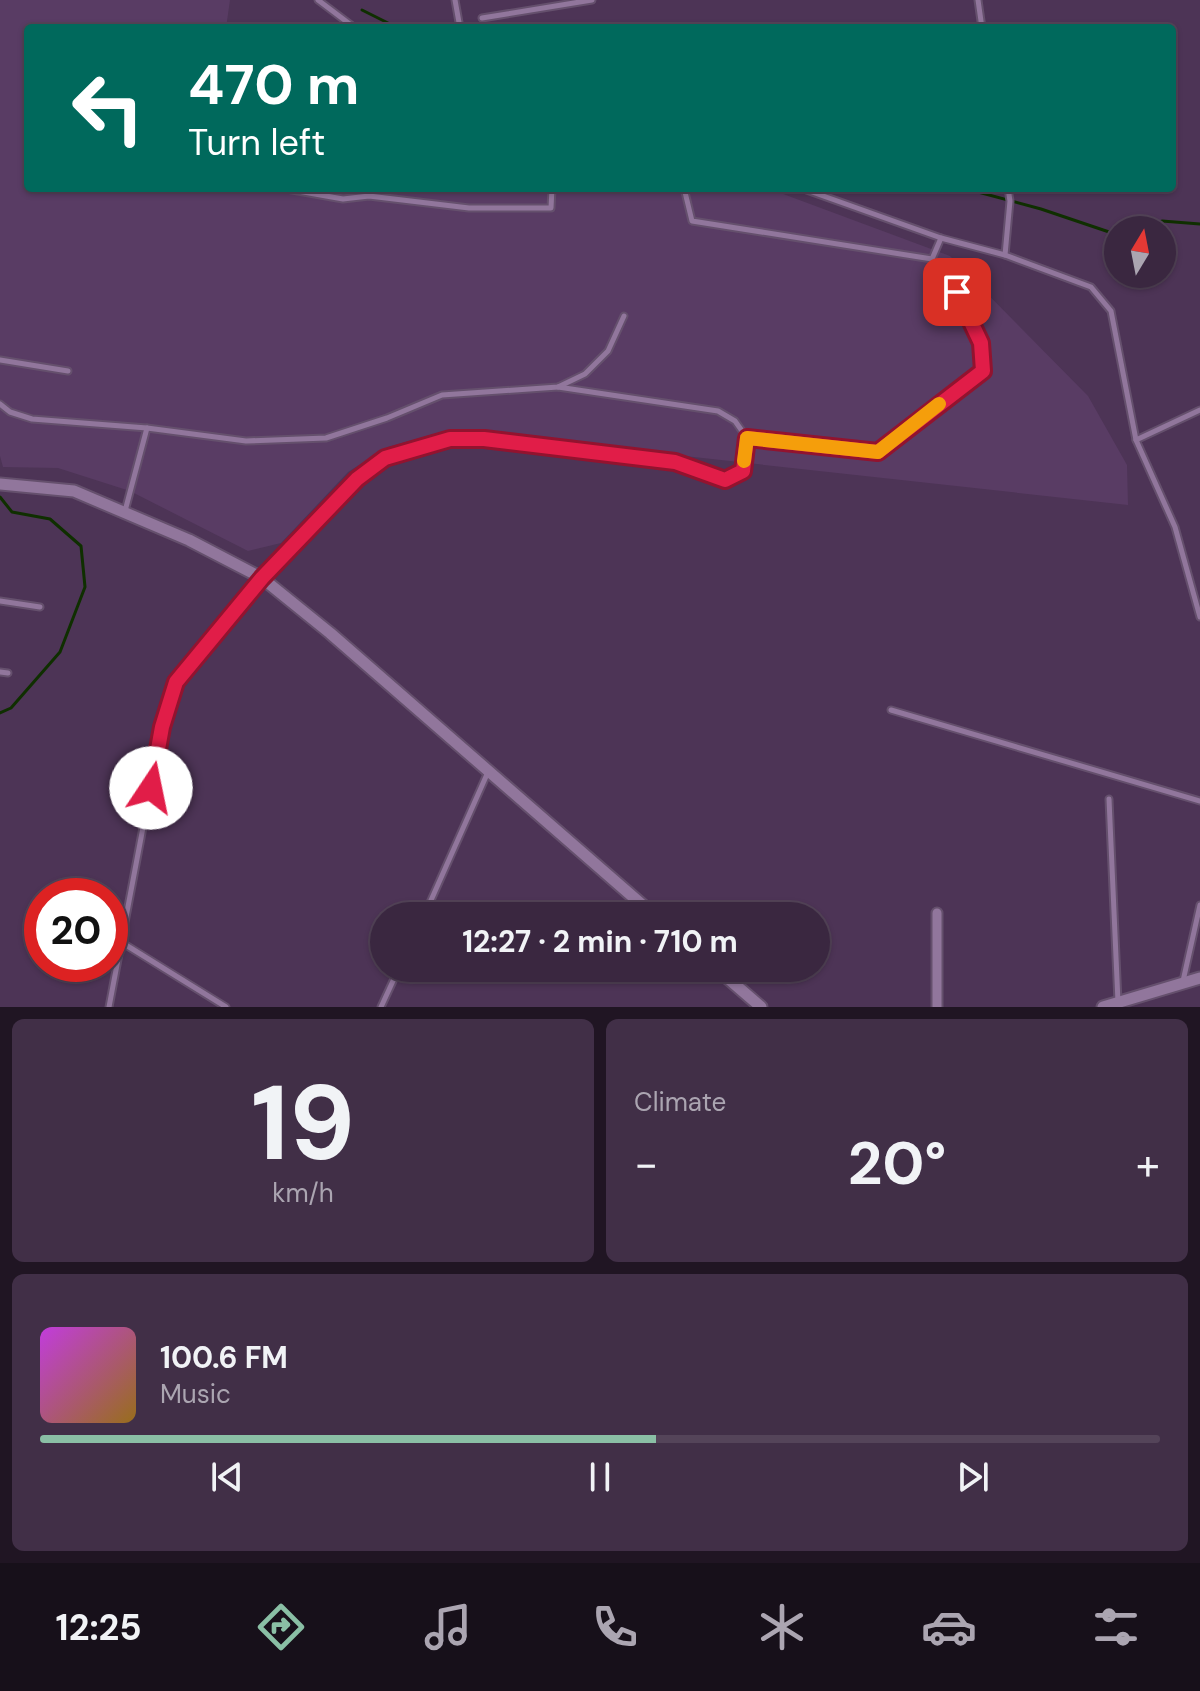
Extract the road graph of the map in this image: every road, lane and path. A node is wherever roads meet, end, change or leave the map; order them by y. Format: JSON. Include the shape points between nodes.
{"nodes":[{"id":1,"x":318,"y":0,"type":"edge"},
{"id":2,"x":455,"y":0,"type":"edge"},
{"id":3,"x":592,"y":0,"type":"edge"},
{"id":4,"x":978,"y":0,"type":"edge"},
{"id":5,"x":482,"y":18,"type":"dead end"},
{"id":6,"x":350,"y":24,"type":"edge"},
{"id":7,"x":459,"y":24,"type":"edge"},
{"id":8,"x":981,"y":24,"type":"edge"},
{"id":9,"x":304,"y":192,"type":"edge"},
{"id":10,"x":552,"y":192,"type":"edge"},
{"id":11,"x":685,"y":192,"type":"edge"},
{"id":12,"x":812,"y":192,"type":"edge"},
{"id":13,"x":1009,"y":192,"type":"edge"},
{"id":14,"x":941,"y":238,"type":"junction"},
{"id":15,"x":1005,"y":255,"type":"junction"},
{"id":16,"x":932,"y":259,"type":"junction"},
{"id":17,"x":624,"y":316,"type":"dead end"},
{"id":18,"x":0,"y":360,"type":"edge"},
{"id":19,"x":68,"y":371,"type":"dead end"},
{"id":20,"x":558,"y":387,"type":"junction"},
{"id":21,"x":0,"y":404,"type":"edge"},
{"id":22,"x":1200,"y":410,"type":"edge"},
{"id":23,"x":147,"y":428,"type":"junction"},
{"id":24,"x":747,"y":438,"type":"junction"},
{"id":25,"x":1136,"y":440,"type":"junction"},
{"id":26,"x":0,"y":484,"type":"edge"},
{"id":27,"x":125,"y":511,"type":"junction"},
{"id":28,"x":262,"y":578,"type":"junction"},
{"id":29,"x":0,"y":601,"type":"edge"},
{"id":30,"x":40,"y":607,"type":"dead end"},
{"id":31,"x":1200,"y":617,"type":"edge"},
{"id":32,"x":0,"y":672,"type":"edge"},
{"id":33,"x":8,"y":673,"type":"dead end"},
{"id":34,"x":891,"y":710,"type":"dead end"},
{"id":35,"x":488,"y":772,"type":"junction"},
{"id":36,"x":1109,"y":799,"type":"dead end"},
{"id":37,"x":1200,"y":801,"type":"edge"},
{"id":38,"x":430,"y":902,"type":"edge"},
{"id":39,"x":639,"y":902,"type":"edge"},
{"id":40,"x":128,"y":905,"type":"edge"},
{"id":41,"x":1200,"y":905,"type":"edge"},
{"id":42,"x":937,"y":913,"type":"dead end"},
{"id":43,"x":128,"y":946,"type":"edge"},
{"id":44,"x":1200,"y":978,"type":"edge"},
{"id":45,"x":1183,"y":981,"type":"junction"},
{"id":46,"x":114,"y":982,"type":"edge"},
{"id":47,"x":393,"y":982,"type":"edge"},
{"id":48,"x":732,"y":982,"type":"edge"},
{"id":49,"x":1118,"y":1003,"type":"junction"},
{"id":50,"x":109,"y":1007,"type":"edge"},
{"id":51,"x":226,"y":1007,"type":"edge"},
{"id":52,"x":381,"y":1007,"type":"edge"},
{"id":53,"x":761,"y":1007,"type":"edge"},
{"id":54,"x":937,"y":1007,"type":"edge"},
{"id":55,"x":1103,"y":1007,"type":"edge"}],
"edges":[{"from":1,"to":6,"type":"lane"},
{"from":2,"to":7,"type":"lane"},
{"from":3,"to":5,"type":"lane"},
{"from":4,"to":8,"type":"lane"},
{"from":9,"to":10,"type":"lane","via":[[469,208],[551,208]]},
{"from":11,"to":16,"type":"lane","via":[[692,221]]},
{"from":12,"to":14,"type":"lane"},
{"from":13,"to":15,"type":"lane"},
{"from":14,"to":15,"type":"lane"},
{"from":14,"to":16,"type":"lane"},
{"from":15,"to":25,"type":"lane","via":[[1091,287],[1111,311]]},
{"from":16,"to":24,"type":"lane","via":[[957,292],[981,343],[983,371],[878,452]]},
{"from":17,"to":20,"type":"lane","via":[[608,351],[585,374]]},
{"from":18,"to":19,"type":"lane"},
{"from":20,"to":23,"type":"lane","via":[[442,395],[326,438],[246,441]]},
{"from":20,"to":24,"type":"lane","via":[[718,411],[735,421]]},
{"from":21,"to":23,"type":"lane","via":[[32,419]]},
{"from":22,"to":25,"type":"lane"},
{"from":23,"to":27,"type":"lane"},
{"from":24,"to":28,"type":"lane","via":[[743,471],[725,480],[675,462],[450,439],[385,458],[357,479]]},
{"from":25,"to":31,"type":"lane","via":[[1175,527]]},
{"from":26,"to":27,"type":"street","via":[[74,491]]},
{"from":27,"to":28,"type":"street"},
{"from":28,"to":35,"type":"street"},
{"from":28,"to":40,"type":"lane","via":[[176,682],[162,727]]},
{"from":29,"to":30,"type":"lane"},
{"from":32,"to":33,"type":"lane"},
{"from":34,"to":37,"type":"lane"},
{"from":35,"to":38,"type":"lane"},
{"from":35,"to":39,"type":"street"},
{"from":36,"to":49,"type":"lane"},
{"from":41,"to":45,"type":"lane"},
{"from":42,"to":54,"type":"street"},
{"from":43,"to":51,"type":"lane"},
{"from":44,"to":45,"type":"street"},
{"from":45,"to":49,"type":"street"},
{"from":46,"to":50,"type":"lane"},
{"from":47,"to":52,"type":"lane"},
{"from":48,"to":53,"type":"street"},
{"from":49,"to":55,"type":"street"}]}
